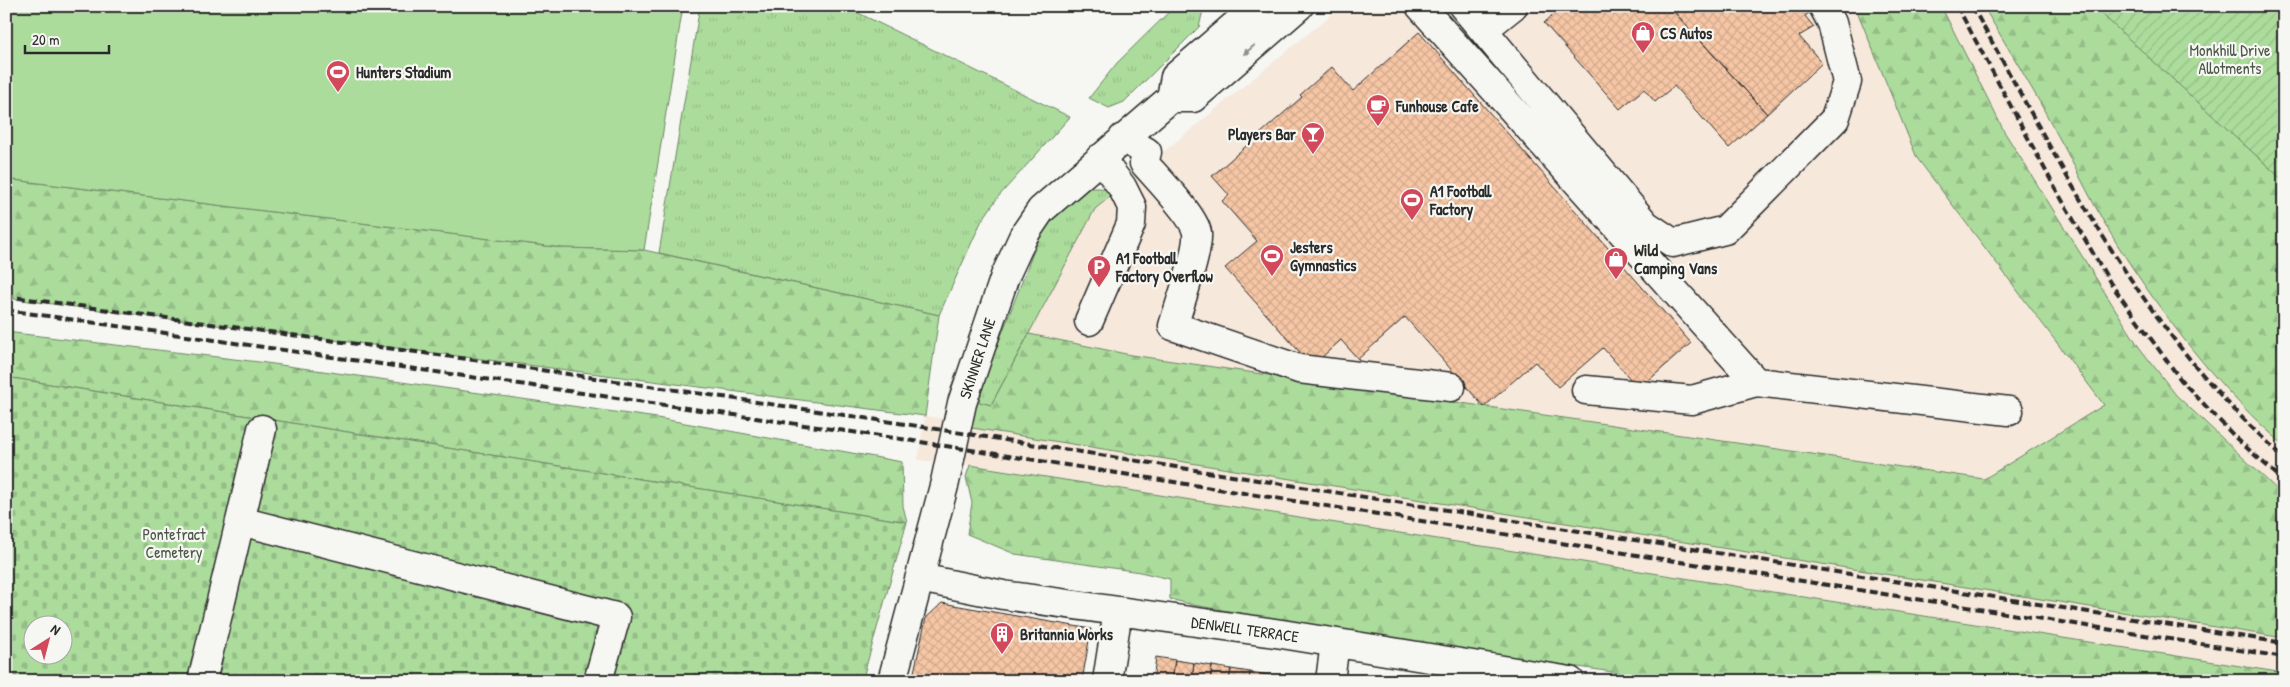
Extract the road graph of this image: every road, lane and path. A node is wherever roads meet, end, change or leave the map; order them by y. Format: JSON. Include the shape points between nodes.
{"nodes":[{"id":1,"x":1299,"y":6,"type":"edge"},
{"id":2,"x":1420,"y":6,"type":"edge"},
{"id":3,"x":1463,"y":6,"type":"edge"},
{"id":4,"x":1513,"y":6,"type":"edge"},
{"id":5,"x":1823,"y":6,"type":"edge"},
{"id":6,"x":1251,"y":8,"type":"edge"},
{"id":7,"x":1275,"y":27,"type":"junction"},
{"id":8,"x":1483,"y":30,"type":"junction"},
{"id":9,"x":1171,"y":98,"type":"junction"},
{"id":10,"x":1123,"y":138,"type":"junction"},
{"id":11,"x":1100,"y":158,"type":"junction"},
{"id":12,"x":1089,"y":321,"type":"dead end"},
{"id":13,"x":1756,"y":382,"type":"junction"},
{"id":14,"x":1451,"y":387,"type":"dead end"},
{"id":15,"x":1586,"y":390,"type":"dead end"},
{"id":16,"x":2009,"y":411,"type":"dead end"},
{"id":17,"x":262,"y":429,"type":"dead end"},
{"id":18,"x":240,"y":521,"type":"junction"},
{"id":19,"x":920,"y":578,"type":"junction"},
{"id":20,"x":1118,"y":611,"type":"junction"},
{"id":21,"x":1335,"y":643,"type":"junction"},
{"id":22,"x":202,"y":681,"type":"edge"},
{"id":23,"x":598,"y":681,"type":"edge"},
{"id":24,"x":892,"y":681,"type":"edge"},
{"id":25,"x":1107,"y":681,"type":"edge"},
{"id":26,"x":1330,"y":681,"type":"edge"},
{"id":27,"x":1570,"y":681,"type":"edge"}],
"edges":[{"from":1,"to":7,"type":"street"},
{"from":2,"to":13,"type":"street"},
{"from":3,"to":8,"type":"street"},
{"from":4,"to":8,"type":"street"},
{"from":5,"to":8,"type":"street","via":[[1832,23],[1847,82],[1835,119],[1725,230],[1673,243],[1646,225]]},
{"from":6,"to":7,"type":"street","via":[[1259,20]]},
{"from":6,"to":9,"type":"street","via":[[1175,77]]},
{"from":7,"to":9,"type":"street","one_way":true,"via":[[1193,98]]},
{"from":9,"to":10,"type":"street","name":"SKINNER LANE"},
{"from":10,"to":11,"type":"street","name":"SKINNER LANE"},
{"from":10,"to":14,"type":"street","via":[[1147,152],[1144,163],[1189,216],[1197,234],[1173,326],[1299,369]]},
{"from":11,"to":12,"type":"street","via":[[1122,187],[1132,207],[1131,224]]},
{"from":11,"to":19,"type":"street","name":"SKINNER LANE","via":[[1041,210],[1005,276],[962,403]]},
{"from":13,"to":15,"type":"street","via":[[1692,400]]},
{"from":13,"to":16,"type":"street"},
{"from":17,"to":18,"type":"street"},
{"from":18,"to":22,"type":"street"},
{"from":18,"to":23,"type":"street","via":[[616,617]]},
{"from":19,"to":20,"type":"street","name":"DENWELL TERRACE","via":[[1003,595]]},
{"from":19,"to":24,"type":"street","name":"SKINNER LANE"},
{"from":20,"to":21,"type":"street","name":"DENWELL TERRACE"},
{"from":20,"to":25,"type":"street"},
{"from":21,"to":26,"type":"street"},
{"from":21,"to":27,"type":"street","name":"DENWELL TERRACE"}]}
